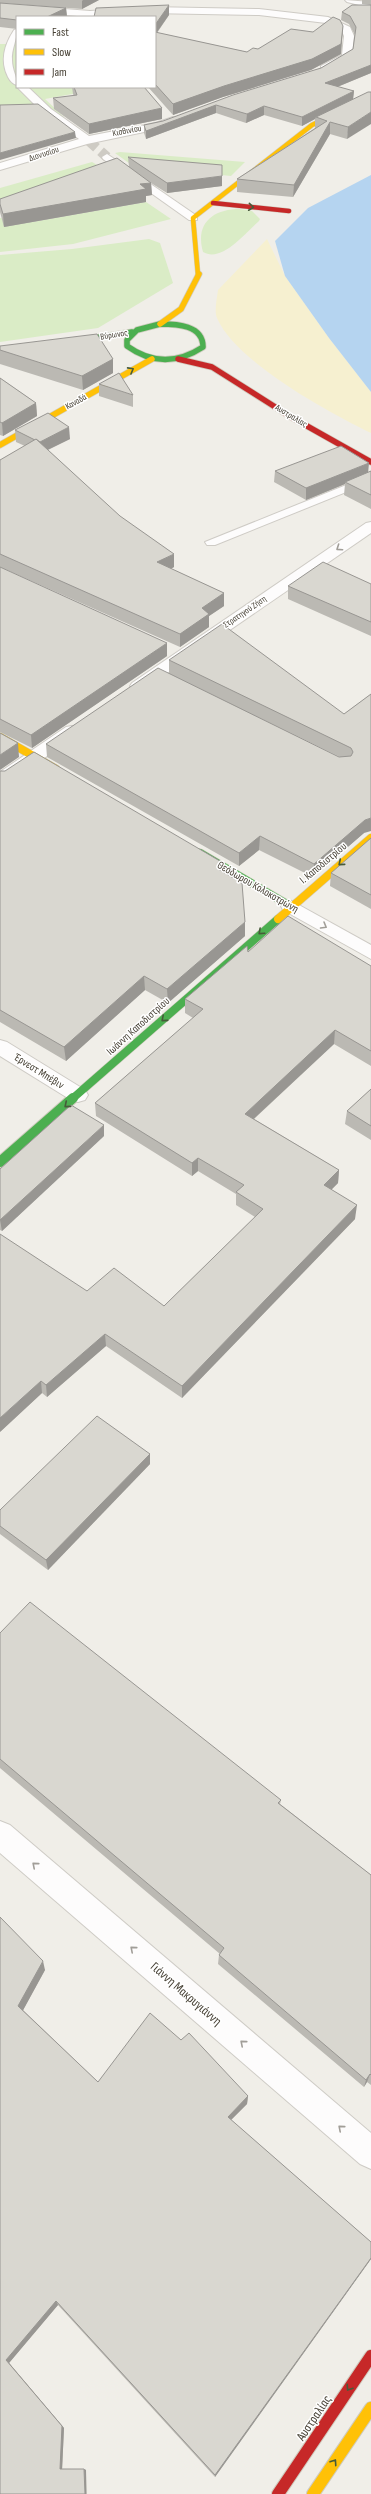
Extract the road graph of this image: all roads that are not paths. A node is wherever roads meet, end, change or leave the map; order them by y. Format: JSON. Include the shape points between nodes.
{"nodes":[{"id":1,"x":60,"y":0,"type":"edge"},
{"id":2,"x":371,"y":5,"type":"edge"},
{"id":3,"x":0,"y":7,"type":"edge"},
{"id":4,"x":347,"y":7,"type":"edge"},
{"id":5,"x":371,"y":9,"type":"edge"},
{"id":6,"x":43,"y":11,"type":"junction"},
{"id":7,"x":122,"y":14,"type":"edge"},
{"id":8,"x":328,"y":20,"type":"junction"},
{"id":9,"x":6,"y":28,"type":"edge"},
{"id":10,"x":16,"y":32,"type":"edge"},
{"id":11,"x":16,"y":35,"type":"edge"},
{"id":12,"x":316,"y":73,"type":"edge"},
{"id":13,"x":16,"y":81,"type":"edge"},
{"id":14,"x":23,"y":88,"type":"edge"},
{"id":15,"x":368,"y":99,"type":"edge"},
{"id":16,"x":160,"y":110,"type":"edge"},
{"id":17,"x":185,"y":116,"type":"edge"},
{"id":18,"x":171,"y":121,"type":"junction"},
{"id":19,"x":88,"y":140,"type":"junction"},
{"id":20,"x":107,"y":156,"type":"tunnel mouth"},
{"id":21,"x":0,"y":168,"type":"edge"},
{"id":22,"x":213,"y":203,"type":"junction"},
{"id":23,"x":289,"y":211,"type":"dead end"},
{"id":24,"x":193,"y":218,"type":"junction"},
{"id":25,"x":181,"y":309,"type":"junction"},
{"id":26,"x":160,"y":324,"type":"junction"},
{"id":27,"x":185,"y":326,"type":"junction"},
{"id":28,"x":132,"y":332,"type":"junction"},
{"id":29,"x":62,"y":343,"type":"edge"},
{"id":30,"x":198,"y":352,"type":"junction"},
{"id":31,"x":152,"y":359,"type":"junction"},
{"id":32,"x":178,"y":359,"type":"junction"},
{"id":33,"x":212,"y":367,"type":"junction"},
{"id":34,"x":0,"y":445,"type":"edge"},
{"id":35,"x":371,"y":462,"type":"edge"},
{"id":36,"x":371,"y":478,"type":"edge"},
{"id":37,"x":371,"y":526,"type":"edge"},
{"id":38,"x":211,"y":542,"type":"dead end"},
{"id":39,"x":125,"y":695,"type":"edge"},
{"id":40,"x":86,"y":721,"type":"edge"},
{"id":41,"x":0,"y":737,"type":"edge"},
{"id":42,"x":35,"y":757,"type":"junction"},
{"id":43,"x":62,"y":772,"type":"edge"},
{"id":44,"x":0,"y":780,"type":"edge"},
{"id":45,"x":371,"y":838,"type":"edge"},
{"id":46,"x":190,"y":847,"type":"edge"},
{"id":47,"x":290,"y":906,"type":"junction"},
{"id":48,"x":371,"y":953,"type":"edge"},
{"id":49,"x":0,"y":1047,"type":"edge"},
{"id":50,"x":78,"y":1095,"type":"junction"},
{"id":51,"x":0,"y":1162,"type":"edge"},
{"id":52,"x":0,"y":1835,"type":"edge"},
{"id":53,"x":371,"y":2153,"type":"edge"},
{"id":54,"x":371,"y":2356,"type":"edge"},
{"id":55,"x":371,"y":2408,"type":"edge"},
{"id":56,"x":278,"y":2494,"type":"edge"},
{"id":57,"x":313,"y":2494,"type":"edge"}],
"edges":[{"from":1,"to":6,"type":"street"},
{"from":2,"to":4,"type":"street"},
{"from":3,"to":6,"type":"street"},
{"from":4,"to":5,"type":"street"},
{"from":4,"to":8,"type":"street"},
{"from":6,"to":7,"type":"street"},
{"from":7,"to":8,"type":"street","via":[[181,9],[260,12]]},
{"from":8,"to":12,"type":"street","via":[[344,27],[349,36],[348,56]]},
{"from":9,"to":10,"type":"street"},
{"from":11,"to":13,"type":"street","via":[[6,69]]},
{"from":14,"to":19,"type":"street","via":[[47,111]]},
{"from":15,"to":22,"type":"main road","via":[[312,125]]},
{"from":16,"to":18,"type":"street"},
{"from":17,"to":18,"type":"street","name":"Κισθινίου"},
{"from":18,"to":19,"type":"street","name":"Κισθινίου","via":[[159,126],[132,129]]},
{"from":19,"to":21,"type":"street","name":"Διονυσίου"},
{"from":20,"to":24,"type":"street"},
{"from":22,"to":23,"type":"main road","one_way":true},
{"from":22,"to":24,"type":"main road"},
{"from":24,"to":25,"type":"main road","via":[[198,274]]},
{"from":25,"to":26,"type":"main road"},
{"from":25,"to":27,"type":"main road"},
{"from":26,"to":27,"type":"main road"},
{"from":26,"to":28,"type":"main road","name":"Βύρωνος"},
{"from":27,"to":30,"type":"main road","via":[[202,335],[205,341]]},
{"from":28,"to":29,"type":"main road","name":"Βύρωνος"},
{"from":28,"to":31,"type":"main road","via":[[127,340],[127,346],[138,354]]},
{"from":30,"to":32,"type":"main road"},
{"from":30,"to":33,"type":"main road"},
{"from":31,"to":32,"type":"main road"},
{"from":34,"to":31,"type":"main road","name":"Καναδά","one_way":true},
{"from":32,"to":33,"type":"main road"},
{"from":33,"to":35,"type":"main road","name":"Αυστραλίας","via":[[291,417]]},
{"from":36,"to":38,"type":"lane"},
{"from":37,"to":39,"type":"street","name":"Στρατηγού Ζήση","one_way":true,"via":[[175,652],[164,676]]},
{"from":40,"to":42,"type":"street"},
{"from":41,"to":42,"type":"main road"},
{"from":42,"to":43,"type":"main road"},
{"from":42,"to":44,"type":"street"},
{"from":45,"to":47,"type":"main road","name":"Ι. Καποδιστρίου","one_way":true},
{"from":46,"to":47,"type":"main road","name":"Θεόδωρου Κολοκοτρώνη"},
{"from":47,"to":48,"type":"street","name":"Θεόδωρου Κολοκοτρώνη","one_way":true},
{"from":47,"to":50,"type":"main road","name":"Ιωάννη Καποδιστρίου","one_way":true},
{"from":49,"to":50,"type":"street","name":"Έρνεστ Μπέβιν"},
{"from":50,"to":51,"type":"main road","name":"Ιωάννη Καποδιστρίου","one_way":true},
{"from":53,"to":52,"type":"street","name":"Γιάννη Μακρυγιάννη","one_way":true},
{"from":54,"to":56,"type":"main road","name":"Αυστραλίας","one_way":true},
{"from":57,"to":55,"type":"main road","one_way":true}]}
